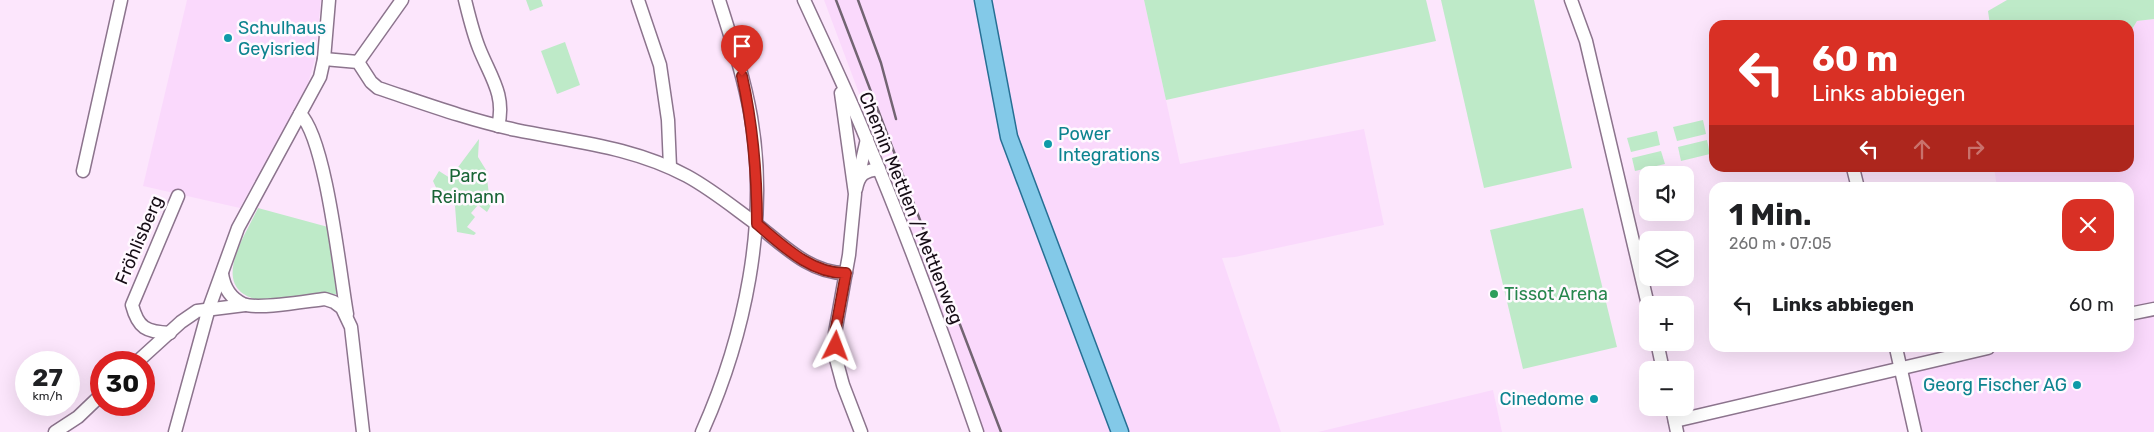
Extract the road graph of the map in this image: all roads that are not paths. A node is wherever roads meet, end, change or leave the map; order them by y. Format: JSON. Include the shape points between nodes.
{"nodes":[{"id":1,"x":121,"y":0,"type":"edge"},
{"id":2,"x":329,"y":0,"type":"edge"},
{"id":3,"x":402,"y":0,"type":"edge"},
{"id":4,"x":465,"y":0,"type":"edge"},
{"id":5,"x":638,"y":0,"type":"edge"},
{"id":6,"x":719,"y":0,"type":"edge"},
{"id":7,"x":804,"y":0,"type":"edge"},
{"id":8,"x":983,"y":0,"type":"edge"},
{"id":9,"x":1571,"y":0,"type":"edge"},
{"id":10,"x":324,"y":59,"type":"junction"},
{"id":11,"x":358,"y":62,"type":"junction"},
{"id":12,"x":838,"y":76,"type":"junction"},
{"id":13,"x":300,"y":114,"type":"junction"},
{"id":14,"x":498,"y":126,"type":"junction"},
{"id":15,"x":867,"y":139,"type":"junction"},
{"id":16,"x":670,"y":167,"type":"junction"},
{"id":17,"x":879,"y":169,"type":"junction"},
{"id":18,"x":83,"y":171,"type":"dead end"},
{"id":19,"x":858,"y":178,"type":"junction"},
{"id":20,"x":854,"y":194,"type":"junction"},
{"id":21,"x":178,"y":196,"type":"dead end"},
{"id":22,"x":757,"y":224,"type":"junction"},
{"id":23,"x":846,"y":273,"type":"junction"},
{"id":24,"x":222,"y":274,"type":"junction"},
{"id":25,"x":1646,"y":296,"type":"edge"},
{"id":26,"x":245,"y":305,"type":"junction"},
{"id":27,"x":209,"y":308,"type":"junction"},
{"id":28,"x":2154,"y":308,"type":"edge"},
{"id":29,"x":2134,"y":313,"type":"edge"},
{"id":30,"x":348,"y":317,"type":"junction"},
{"id":31,"x":170,"y":332,"type":"junction"},
{"id":32,"x":149,"y":351,"type":"edge"},
{"id":33,"x":1897,"y":352,"type":"edge"},
{"id":34,"x":1971,"y":352,"type":"edge"},
{"id":35,"x":1901,"y":368,"type":"junction"},
{"id":36,"x":90,"y":406,"type":"edge"},
{"id":37,"x":1676,"y":427,"type":"edge"},
{"id":38,"x":55,"y":432,"type":"edge"},
{"id":39,"x":175,"y":432,"type":"edge"},
{"id":40,"x":363,"y":432,"type":"edge"},
{"id":41,"x":702,"y":432,"type":"edge"},
{"id":42,"x":861,"y":432,"type":"edge"},
{"id":43,"x":977,"y":432,"type":"edge"},
{"id":44,"x":1120,"y":432,"type":"edge"},
{"id":45,"x":1915,"y":432,"type":"edge"}],
"edges":[{"from":1,"to":18,"type":"street"},
{"from":2,"to":10,"type":"street"},
{"from":3,"to":11,"type":"street"},
{"from":4,"to":14,"type":"street","via":[[479,47],[499,94]]},
{"from":5,"to":16,"type":"street","via":[[660,66],[668,120]]},
{"from":6,"to":22,"type":"street","via":[[751,117]]},
{"from":7,"to":12,"type":"street","name":"Chemin Mettlen / Mettlenweg"},
{"from":8,"to":44,"type":"main road","via":[[1009,137]]},
{"from":9,"to":25,"type":"street","via":[[1586,41]]},
{"from":10,"to":11,"type":"street"},
{"from":10,"to":13,"type":"street","via":[[317,85]]},
{"from":11,"to":14,"type":"street","via":[[378,88]]},
{"from":12,"to":15,"type":"street","name":"Chemin Mettlen / Mettlenweg"},
{"from":12,"to":20,"type":"street"},
{"from":13,"to":24,"type":"street","via":[[246,212]]},
{"from":13,"to":30,"type":"street","via":[[311,130],[326,180]]},
{"from":14,"to":16,"type":"street","via":[[612,147]]},
{"from":15,"to":17,"type":"street","name":"Chemin Mettlen / Mettlenweg"},
{"from":15,"to":19,"type":"street"},
{"from":16,"to":22,"type":"street","via":[[703,185]]},
{"from":17,"to":19,"type":"street","via":[[866,171]]},
{"from":17,"to":43,"type":"street","name":"Chemin Mettlen / Mettlenweg","via":[[940,323]]},
{"from":19,"to":20,"type":"street"},
{"from":20,"to":23,"type":"street"},
{"from":21,"to":31,"type":"street","name":"Fröhlisberg","via":[[132,305],[140,325],[148,330]]},
{"from":22,"to":23,"type":"street","via":[[803,260],[833,274]]},
{"from":22,"to":41,"type":"street","via":[[749,281],[733,344],[714,406]]},
{"from":23,"to":42,"type":"street","via":[[835,333],[836,359],[842,385]]},
{"from":24,"to":26,"type":"street","via":[[228,291]]},
{"from":24,"to":27,"type":"street"},
{"from":26,"to":27,"type":"street"},
{"from":26,"to":30,"type":"street","via":[[324,299],[338,305]]},
{"from":27,"to":31,"type":"street","via":[[198,310]]},
{"from":27,"to":39,"type":"street"},
{"from":28,"to":29,"type":"street"},
{"from":30,"to":40,"type":"street"},
{"from":31,"to":32,"type":"street"},
{"from":33,"to":35,"type":"street"},
{"from":34,"to":35,"type":"street"},
{"from":35,"to":37,"type":"street"},
{"from":35,"to":45,"type":"street"},
{"from":36,"to":38,"type":"street"}]}
